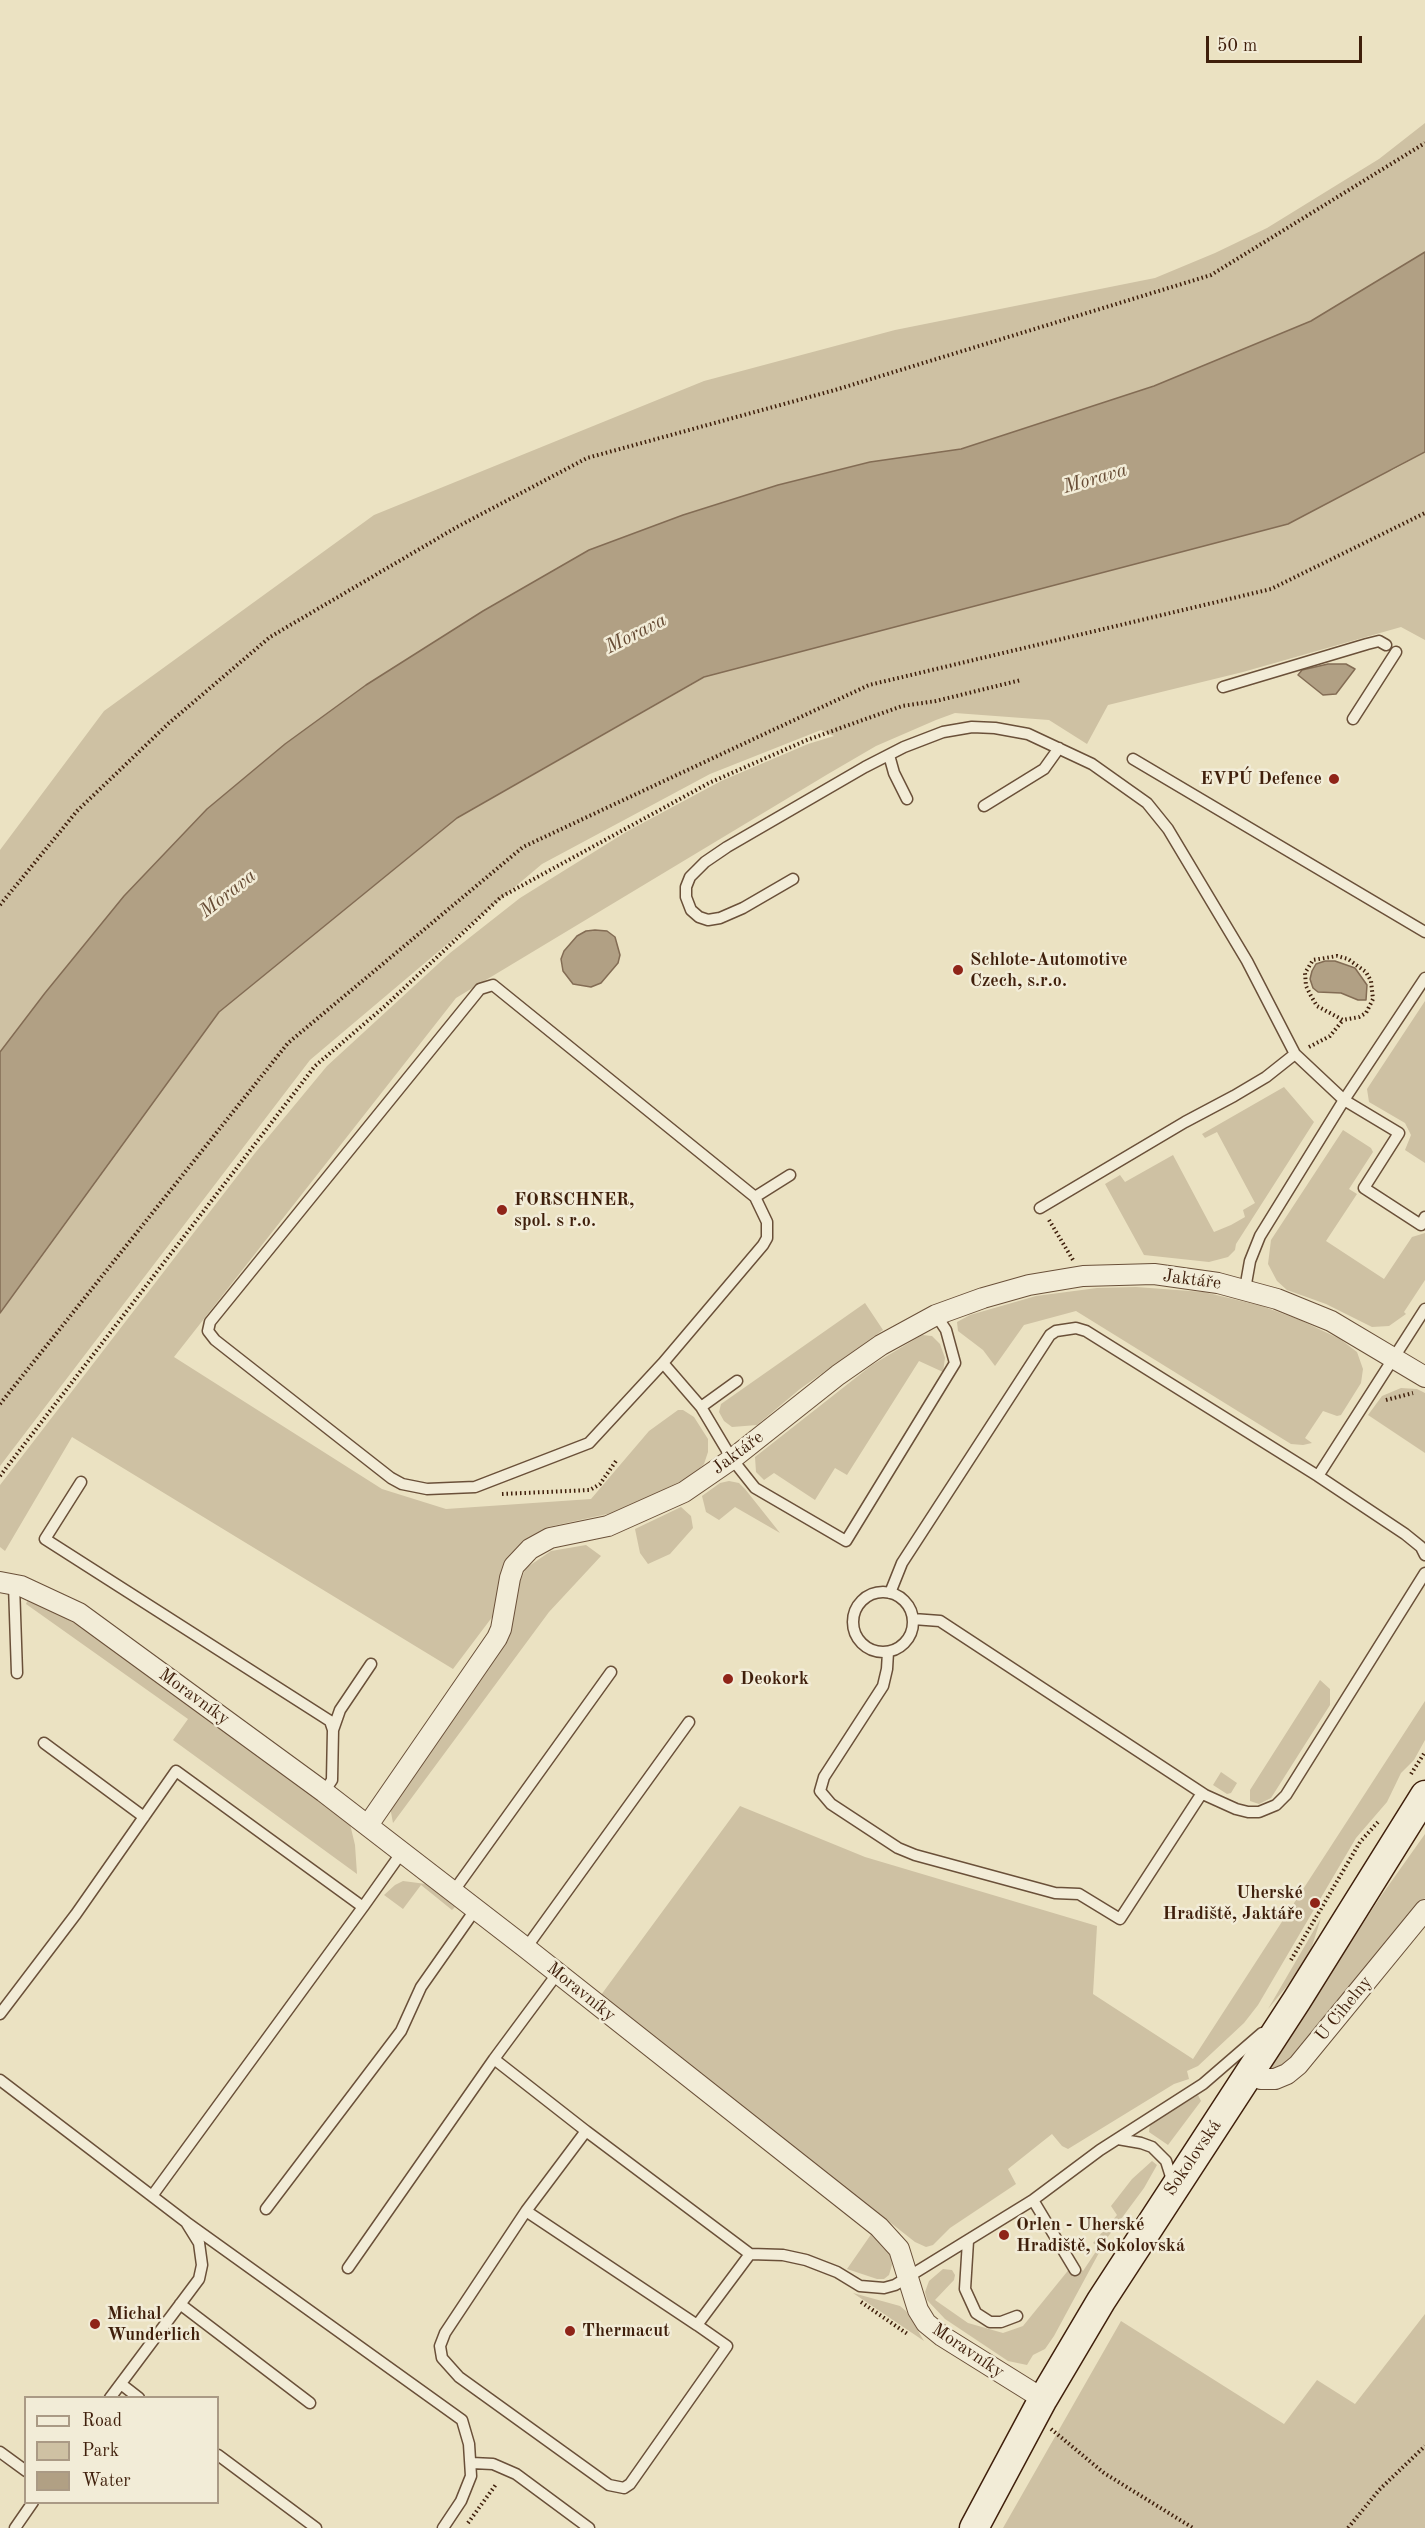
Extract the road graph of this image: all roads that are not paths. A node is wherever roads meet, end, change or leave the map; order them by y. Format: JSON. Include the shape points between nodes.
{"nodes":[{"id":1,"x":1386,"y":645,"type":"dead end"},
{"id":2,"x":1396,"y":652,"type":"dead end"},
{"id":3,"x":1223,"y":687,"type":"dead end"},
{"id":4,"x":1353,"y":719,"type":"dead end"},
{"id":5,"x":1059,"y":748,"type":"junction"},
{"id":6,"x":889,"y":755,"type":"junction"},
{"id":7,"x":1133,"y":759,"type":"dead end"},
{"id":8,"x":907,"y":799,"type":"dead end"},
{"id":9,"x":984,"y":806,"type":"dead end"},
{"id":10,"x":793,"y":879,"type":"dead end"},
{"id":11,"x":1425,"y":932,"type":"edge"},
{"id":12,"x":1425,"y":978,"type":"edge"},
{"id":13,"x":1295,"y":1054,"type":"junction"},
{"id":14,"x":1344,"y":1100,"type":"junction"},
{"id":15,"x":790,"y":1175,"type":"dead end"},
{"id":16,"x":755,"y":1197,"type":"junction"},
{"id":17,"x":1040,"y":1208,"type":"road end"},
{"id":18,"x":1425,"y":1217,"type":"edge"},
{"id":19,"x":1245,"y":1289,"type":"junction"},
{"id":20,"x":1424,"y":1311,"type":"edge"},
{"id":21,"x":936,"y":1315,"type":"junction"},
{"id":22,"x":1394,"y":1357,"type":"junction"},
{"id":23,"x":663,"y":1363,"type":"junction"},
{"id":24,"x":737,"y":1382,"type":"dead end"},
{"id":25,"x":1422,"y":1386,"type":"edge"},
{"id":26,"x":702,"y":1407,"type":"junction"},
{"id":27,"x":732,"y":1460,"type":"junction"},
{"id":28,"x":1318,"y":1476,"type":"junction"},
{"id":29,"x":81,"y":1482,"type":"dead end"},
{"id":30,"x":1425,"y":1555,"type":"edge"},
{"id":31,"x":1425,"y":1573,"type":"edge"},
{"id":32,"x":7,"y":1583,"type":"edge"},
{"id":33,"x":890,"y":1593,"type":"junction"},
{"id":34,"x":913,"y":1619,"type":"junction"},
{"id":35,"x":888,"y":1652,"type":"junction"},
{"id":36,"x":371,"y":1664,"type":"dead end"},
{"id":37,"x":611,"y":1672,"type":"dead end"},
{"id":38,"x":17,"y":1673,"type":"dead end"},
{"id":39,"x":689,"y":1722,"type":"dead end"},
{"id":40,"x":333,"y":1730,"type":"junction"},
{"id":41,"x":44,"y":1743,"type":"dead end"},
{"id":42,"x":324,"y":1792,"type":"junction"},
{"id":43,"x":1202,"y":1792,"type":"junction"},
{"id":44,"x":1425,"y":1795,"type":"edge"},
{"id":45,"x":144,"y":1817,"type":"junction"},
{"id":46,"x":368,"y":1825,"type":"junction"},
{"id":47,"x":402,"y":1852,"type":"junction"},
{"id":48,"x":453,"y":1892,"type":"junction"},
{"id":49,"x":363,"y":1907,"type":"junction"},
{"id":50,"x":475,"y":1910,"type":"junction"},
{"id":51,"x":1425,"y":1910,"type":"edge"},
{"id":52,"x":526,"y":1948,"type":"junction"},
{"id":53,"x":557,"y":1974,"type":"junction"},
{"id":54,"x":1298,"y":2000,"type":"junction"},
{"id":55,"x":1,"y":2010,"type":"edge"},
{"id":56,"x":494,"y":2059,"type":"junction"},
{"id":57,"x":1249,"y":2074,"type":"junction"},
{"id":58,"x":0,"y":2080,"type":"edge"},
{"id":59,"x":586,"y":2131,"type":"junction"},
{"id":60,"x":1118,"y":2139,"type":"junction"},
{"id":61,"x":1174,"y":2187,"type":"junction"},
{"id":62,"x":152,"y":2196,"type":"junction"},
{"id":63,"x":1033,"y":2200,"type":"junction"},
{"id":64,"x":266,"y":2209,"type":"dead end"},
{"id":65,"x":526,"y":2211,"type":"junction"},
{"id":66,"x":186,"y":2222,"type":"junction"},
{"id":67,"x":968,"y":2241,"type":"junction"},
{"id":68,"x":750,"y":2254,"type":"junction"},
{"id":69,"x":348,"y":2268,"type":"dead end"},
{"id":70,"x":1075,"y":2270,"type":"dead end"},
{"id":71,"x":908,"y":2276,"type":"junction"},
{"id":72,"x":180,"y":2304,"type":"junction"},
{"id":73,"x":1017,"y":2316,"type":"dead end"},
{"id":74,"x":697,"y":2325,"type":"junction"},
{"id":75,"x":120,"y":2384,"type":"junction"},
{"id":76,"x":111,"y":2396,"type":"edge"},
{"id":77,"x":138,"y":2396,"type":"edge"},
{"id":78,"x":310,"y":2403,"type":"dead end"},
{"id":79,"x":1038,"y":2408,"type":"junction"},
{"id":80,"x":0,"y":2452,"type":"edge"},
{"id":81,"x":219,"y":2456,"type":"edge"},
{"id":82,"x":472,"y":2463,"type":"junction"},
{"id":83,"x":24,"y":2470,"type":"edge"},
{"id":84,"x":32,"y":2504,"type":"edge"},
{"id":85,"x":15,"y":2528,"type":"edge"},
{"id":86,"x":316,"y":2528,"type":"edge"},
{"id":87,"x":443,"y":2528,"type":"edge"},
{"id":88,"x":589,"y":2528,"type":"edge"},
{"id":89,"x":974,"y":2528,"type":"edge"}],
"edges":[{"from":1,"to":3,"type":"lane","via":[[1379,641],[1367,644]]},
{"from":2,"to":4,"type":"lane"},
{"from":5,"to":6,"type":"lane","via":[[1028,734],[972,727],[943,732]]},
{"from":5,"to":9,"type":"lane","via":[[1044,770]]},
{"from":5,"to":13,"type":"lane","via":[[1121,783],[1147,803],[1168,829],[1252,970]]},
{"from":6,"to":8,"type":"lane"},
{"from":6,"to":10,"type":"lane","via":[[705,862],[690,877],[686,897],[699,917],[720,918]]},
{"from":7,"to":11,"type":"lane"},
{"from":12,"to":14,"type":"lane","name":"Jaktáře"},
{"from":13,"to":14,"type":"lane"},
{"from":13,"to":17,"type":"lane","via":[[1266,1077]]},
{"from":14,"to":18,"type":"lane","via":[[1399,1133],[1364,1188],[1421,1224]]},
{"from":14,"to":19,"type":"lane","name":"Jaktáře","via":[[1260,1236]]},
{"from":15,"to":16,"type":"lane"},
{"from":16,"to":23,"type":"lane","via":[[768,1222],[767,1238]]},
{"from":16,"to":23,"type":"lane","via":[[493,985],[480,989],[210,1322],[208,1331],[391,1478],[427,1489],[481,1484],[589,1443]]},
{"from":19,"to":21,"type":"street","name":"Jaktáře","via":[[1154,1274],[1083,1276],[1029,1285]]},
{"from":19,"to":22,"type":"street","name":"Jaktáře","via":[[1322,1317]]},
{"from":20,"to":22,"type":"lane"},
{"from":21,"to":27,"type":"street","name":"Jaktáře","via":[[881,1345],[838,1375]]},
{"from":21,"to":27,"type":"lane","via":[[946,1330],[955,1364],[846,1541],[755,1488]]},
{"from":22,"to":25,"type":"street","name":"Jaktáře"},
{"from":22,"to":28,"type":"lane"},
{"from":23,"to":26,"type":"lane"},
{"from":24,"to":26,"type":"lane"},
{"from":26,"to":27,"type":"lane"},
{"from":27,"to":46,"type":"street","name":"Jaktáře","via":[[684,1492],[631,1518],[550,1538],[521,1557],[510,1578],[497,1638]]},
{"from":28,"to":30,"type":"lane","via":[[1405,1534]]},
{"from":28,"to":33,"type":"lane","via":[[1086,1330],[1063,1328],[1050,1335],[902,1563]]},
{"from":29,"to":40,"type":"lane","via":[[45,1539],[321,1714]]},
{"from":31,"to":43,"type":"lane","via":[[1286,1795],[1276,1805],[1248,1812]]},
{"from":32,"to":38,"type":"lane"},
{"from":32,"to":42,"type":"street","name":"Moravníky","via":[[79,1613]]},
{"from":33,"to":34,"type":"lane","via":[[907,1604]]},
{"from":33,"to":35,"type":"lane","via":[[871,1595],[857,1607],[854,1616],[861,1643],[869,1649]]},
{"from":34,"to":35,"type":"lane","via":[[905,1644]]},
{"from":34,"to":43,"type":"lane","via":[[940,1621]]},
{"from":35,"to":43,"type":"lane","via":[[883,1686],[824,1777],[820,1791],[831,1804],[898,1848],[1055,1893],[1079,1894],[1120,1919]]},
{"from":36,"to":40,"type":"lane","via":[[340,1710]]},
{"from":37,"to":48,"type":"lane"},
{"from":39,"to":52,"type":"lane"},
{"from":40,"to":42,"type":"lane","via":[[332,1780]]},
{"from":41,"to":45,"type":"lane"},
{"from":42,"to":46,"type":"street","name":"Moravníky"},
{"from":44,"to":54,"type":"main road","name":"Sokolovská"},
{"from":45,"to":49,"type":"lane","via":[[176,1771]]},
{"from":45,"to":55,"type":"lane","via":[[76,1914]]},
{"from":46,"to":47,"type":"street","name":"Moravníky"},
{"from":47,"to":48,"type":"street","name":"Moravníky"},
{"from":47,"to":49,"type":"lane"},
{"from":48,"to":50,"type":"street","name":"Moravníky"},
{"from":49,"to":62,"type":"lane"},
{"from":50,"to":52,"type":"street","name":"Moravníky"},
{"from":50,"to":64,"type":"lane","via":[[422,1987],[401,2031]]},
{"from":51,"to":57,"type":"street","name":"U Cihelny","via":[[1293,2070],[1269,2080]]},
{"from":52,"to":53,"type":"street","name":"Moravníky"},
{"from":53,"to":56,"type":"lane"},
{"from":53,"to":71,"type":"street","name":"Moravníky","via":[[879,2227],[899,2248]]},
{"from":54,"to":57,"type":"main road","name":"Sokolovská"},
{"from":54,"to":60,"type":"lane","via":[[1203,2084]]},
{"from":56,"to":59,"type":"lane"},
{"from":56,"to":69,"type":"lane"},
{"from":57,"to":61,"type":"main road","name":"Sokolovská"},
{"from":58,"to":62,"type":"lane"},
{"from":59,"to":65,"type":"lane"},
{"from":59,"to":68,"type":"lane"},
{"from":60,"to":61,"type":"lane","via":[[1152,2147],[1166,2161]]},
{"from":60,"to":63,"type":"lane"},
{"from":61,"to":79,"type":"main road","name":"Sokolovská"},
{"from":62,"to":66,"type":"lane"},
{"from":63,"to":67,"type":"lane"},
{"from":63,"to":70,"type":"lane"},
{"from":65,"to":74,"type":"lane"},
{"from":65,"to":74,"type":"lane","via":[[445,2333],[441,2358],[459,2378],[609,2485],[624,2488],[630,2484],[728,2346]]},
{"from":66,"to":72,"type":"lane","via":[[199,2243],[202,2265],[199,2279]]},
{"from":66,"to":82,"type":"lane","via":[[454,2412],[462,2420]]},
{"from":67,"to":71,"type":"lane"},
{"from":67,"to":73,"type":"lane","via":[[965,2289],[976,2313],[990,2322]]},
{"from":68,"to":71,"type":"lane","via":[[806,2260],[866,2287],[884,2288]]},
{"from":68,"to":74,"type":"lane"},
{"from":71,"to":79,"type":"street","name":"Moravníky","via":[[918,2310],[934,2331]]},
{"from":72,"to":75,"type":"lane"},
{"from":72,"to":78,"type":"lane"},
{"from":75,"to":76,"type":"lane"},
{"from":75,"to":77,"type":"lane"},
{"from":79,"to":89,"type":"main road","name":"Sokolovská"},
{"from":80,"to":83,"type":"lane"},
{"from":81,"to":86,"type":"lane"},
{"from":82,"to":87,"type":"lane","via":[[464,2494]]},
{"from":82,"to":88,"type":"lane","via":[[493,2464],[516,2474]]},
{"from":84,"to":85,"type":"lane"}]}
